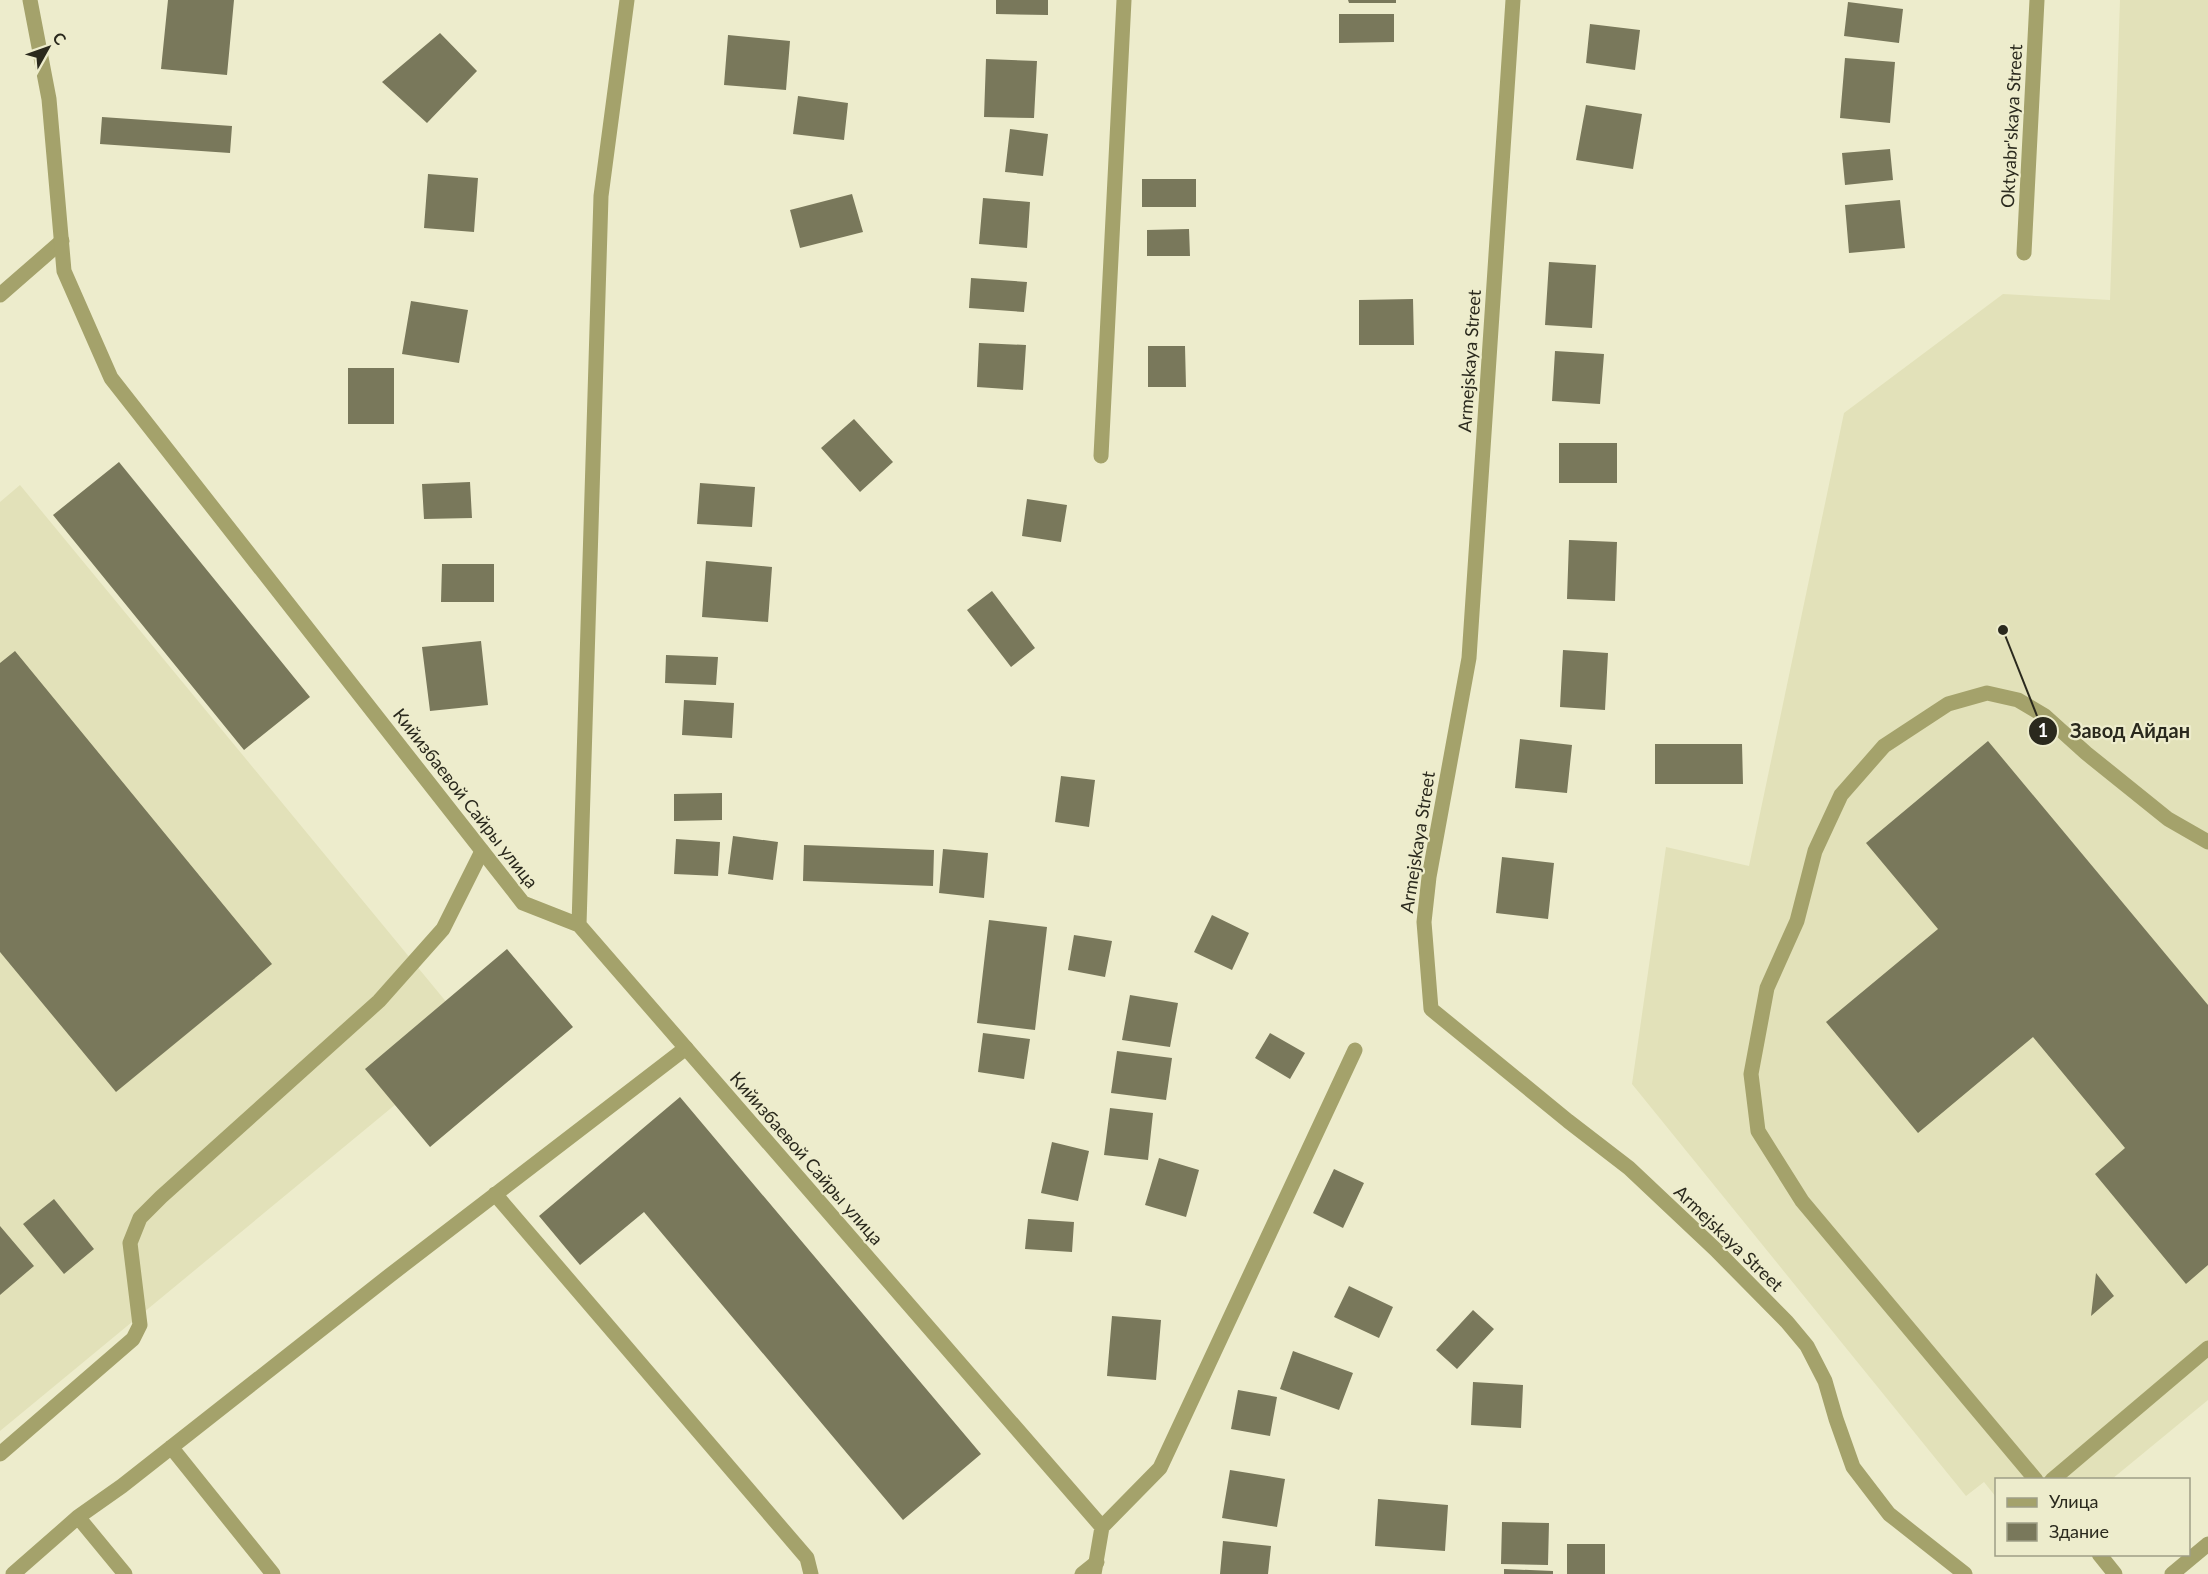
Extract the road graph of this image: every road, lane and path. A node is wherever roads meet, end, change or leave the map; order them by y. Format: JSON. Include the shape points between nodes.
{"nodes":[{"id":1,"x":30,"y":0,"type":"edge"},
{"id":2,"x":627,"y":0,"type":"edge"},
{"id":3,"x":1124,"y":0,"type":"edge"},
{"id":4,"x":1513,"y":0,"type":"edge"},
{"id":5,"x":2037,"y":0,"type":"edge"},
{"id":6,"x":62,"y":241,"type":"junction"},
{"id":7,"x":2024,"y":254,"type":"dead end"},
{"id":8,"x":0,"y":295,"type":"edge"},
{"id":9,"x":1101,"y":456,"type":"dead end"},
{"id":10,"x":2208,"y":842,"type":"edge"},
{"id":11,"x":482,"y":851,"type":"junction"},
{"id":12,"x":579,"y":925,"type":"junction"},
{"id":13,"x":686,"y":1048,"type":"junction"},
{"id":14,"x":1355,"y":1050,"type":"dead end"},
{"id":15,"x":495,"y":1194,"type":"junction"},
{"id":16,"x":2208,"y":1348,"type":"edge"},
{"id":17,"x":171,"y":1447,"type":"junction"},
{"id":18,"x":0,"y":1454,"type":"edge"},
{"id":19,"x":2035,"y":1478,"type":"edge"},
{"id":20,"x":2053,"y":1478,"type":"edge"},
{"id":21,"x":78,"y":1516,"type":"junction"},
{"id":22,"x":1102,"y":1527,"type":"junction"},
{"id":23,"x":2208,"y":1544,"type":"edge"},
{"id":24,"x":2101,"y":1556,"type":"edge"},
{"id":25,"x":1095,"y":1568,"type":"edge"},
{"id":26,"x":13,"y":1574,"type":"edge"},
{"id":27,"x":125,"y":1574,"type":"edge"},
{"id":28,"x":273,"y":1574,"type":"edge"},
{"id":29,"x":811,"y":1574,"type":"edge"},
{"id":30,"x":1082,"y":1574,"type":"edge"},
{"id":31,"x":1965,"y":1574,"type":"edge"},
{"id":32,"x":2115,"y":1574,"type":"edge"},
{"id":33,"x":2172,"y":1574,"type":"edge"}],
"edges":[{"from":1,"to":6,"type":"street","name":"Кийизбаевой Сайры улица","via":[[49,99]]},
{"from":2,"to":12,"type":"street","via":[[601,196]]},
{"from":3,"to":9,"type":"street"},
{"from":4,"to":31,"type":"street","name":"Armejskaya Street","via":[[1469,658],[1424,922],[1431,1009],[1629,1168],[1787,1322],[1807,1346],[1825,1381],[1853,1467],[1889,1514]]},
{"from":5,"to":7,"type":"street","name":"Oktyabr'skaya Street"},
{"from":6,"to":8,"type":"street"},
{"from":6,"to":11,"type":"street","name":"Кийизбаевой Сайры улица","via":[[64,271],[111,378]]},
{"from":10,"to":19,"type":"street","via":[[2168,819],[2045,716],[2018,700],[1987,693],[1947,704],[1884,746],[1841,795],[1815,851],[1797,921],[1767,988],[1751,1074],[1758,1131],[1802,1201]]},
{"from":11,"to":12,"type":"street","name":"Кийизбаевой Сайры улица","via":[[523,903]]},
{"from":11,"to":18,"type":"street","via":[[443,929],[379,1001],[140,1218],[130,1243],[140,1325],[133,1339]]},
{"from":12,"to":13,"type":"street","name":"Кийизбаевой Сайры улица"},
{"from":13,"to":15,"type":"street"},
{"from":13,"to":22,"type":"street","name":"Кийизбаевой Сайры улица"},
{"from":14,"to":22,"type":"street","via":[[1160,1468]]},
{"from":15,"to":17,"type":"street"},
{"from":15,"to":29,"type":"street","via":[[807,1558]]},
{"from":16,"to":20,"type":"street"},
{"from":17,"to":21,"type":"street"},
{"from":17,"to":28,"type":"street"},
{"from":21,"to":26,"type":"street"},
{"from":21,"to":27,"type":"street"},
{"from":22,"to":25,"type":"street"},
{"from":23,"to":33,"type":"street"},
{"from":24,"to":32,"type":"street"},
{"from":25,"to":30,"type":"street"}]}
